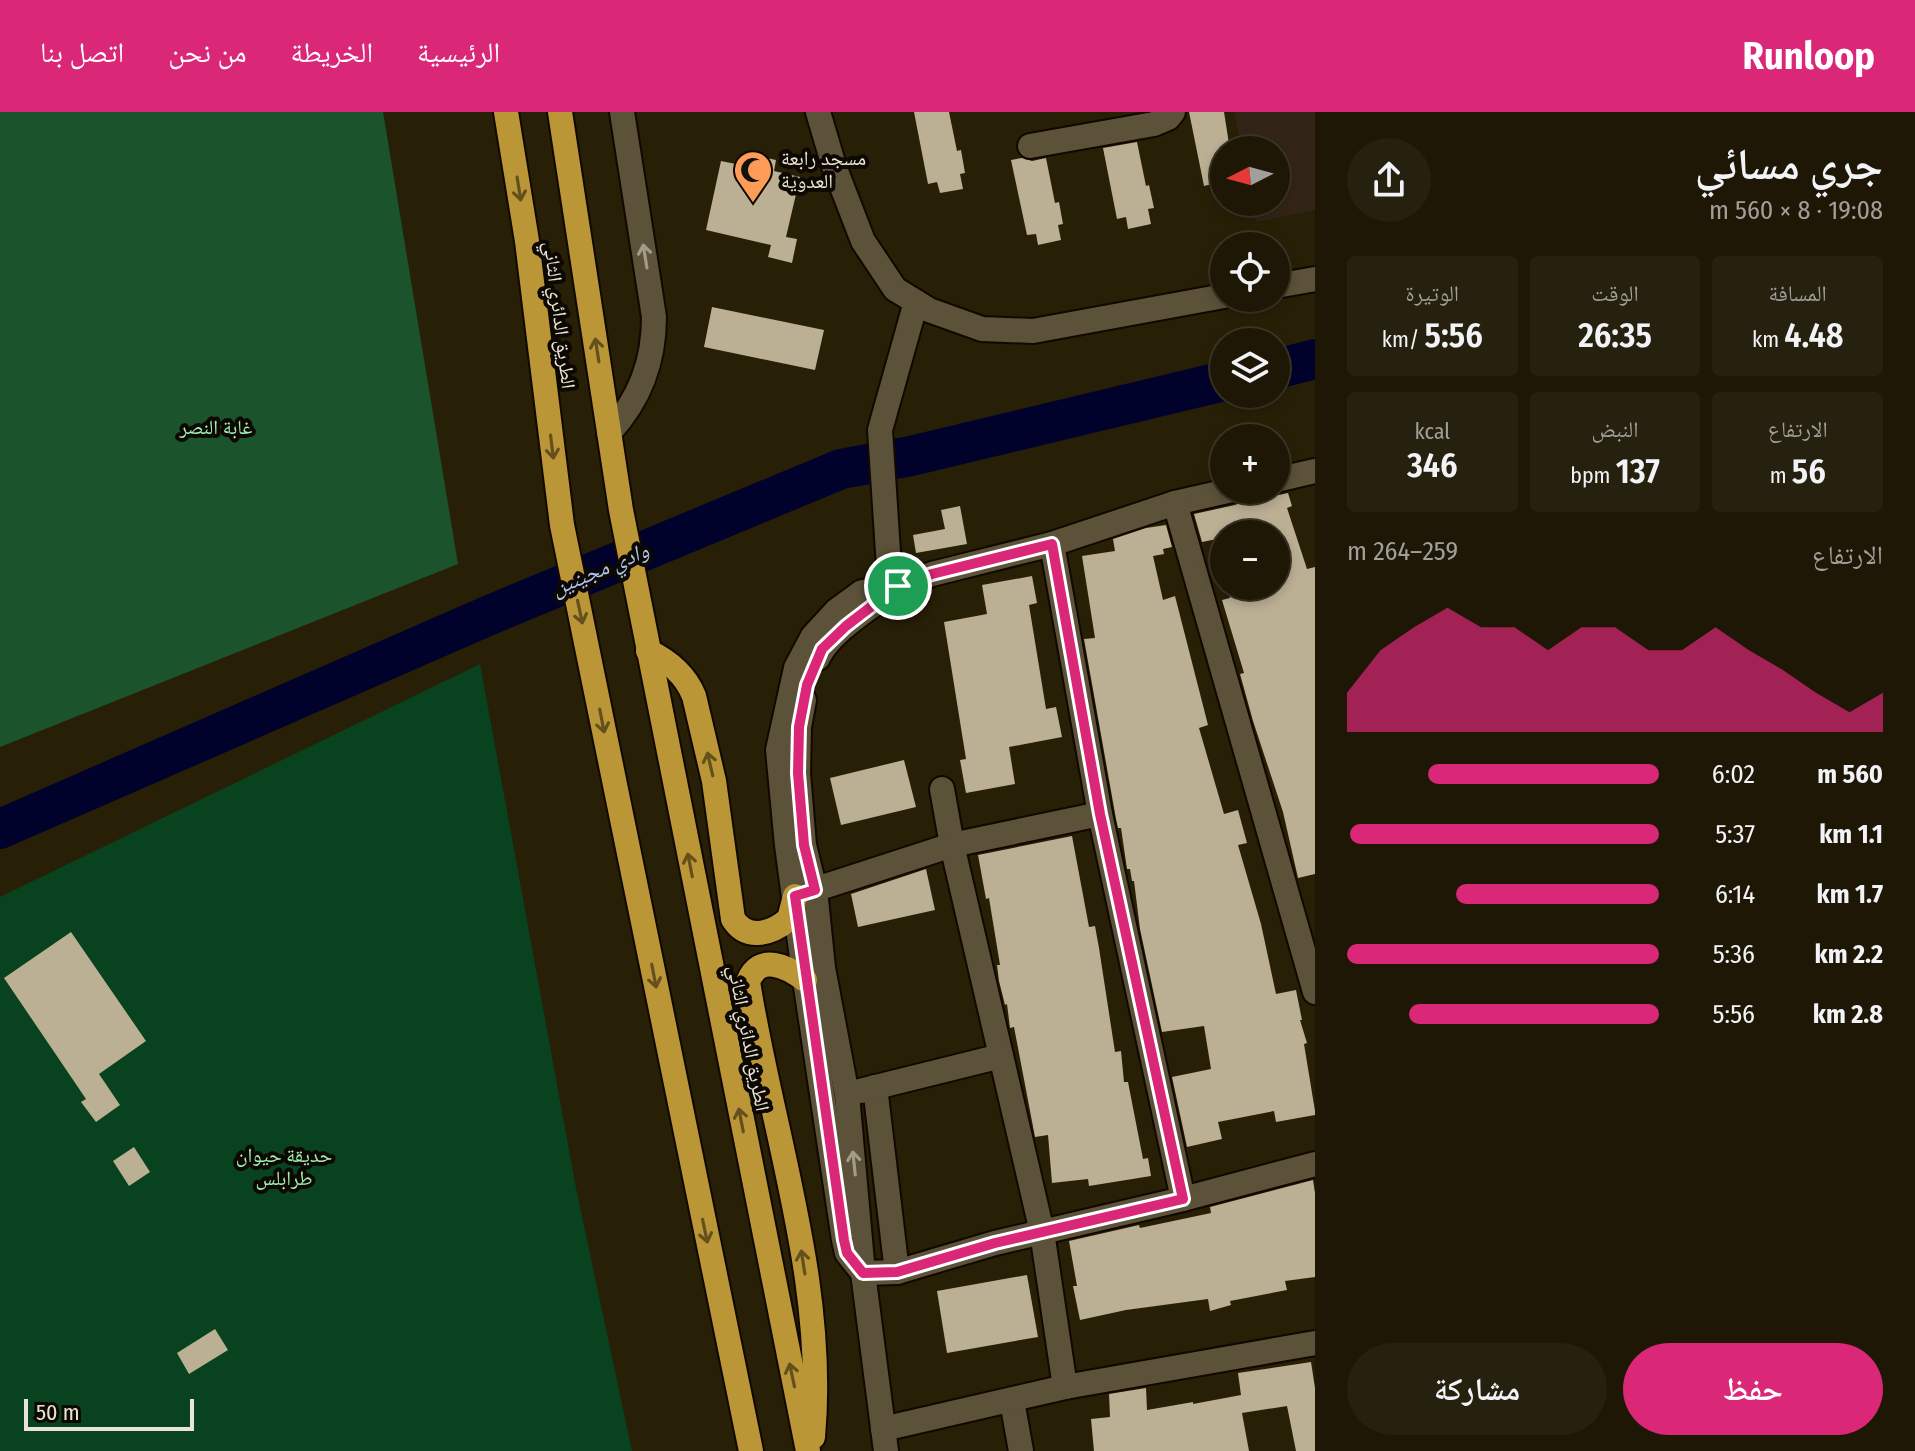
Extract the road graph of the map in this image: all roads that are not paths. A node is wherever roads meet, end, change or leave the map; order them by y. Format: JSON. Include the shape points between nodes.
{"nodes":[{"id":1,"x":506,"y":112,"type":"edge"},
{"id":2,"x":560,"y":112,"type":"edge"},
{"id":3,"x":622,"y":112,"type":"edge"},
{"id":4,"x":818,"y":112,"type":"edge"},
{"id":5,"x":1173,"y":112,"type":"edge"},
{"id":6,"x":1030,"y":146,"type":"dead end"},
{"id":7,"x":1315,"y":279,"type":"edge"},
{"id":8,"x":1290,"y":283,"type":"edge"},
{"id":9,"x":1210,"y":299,"type":"edge"},
{"id":10,"x":916,"y":302,"type":"junction"},
{"id":11,"x":609,"y":433,"type":"junction"},
{"id":12,"x":1315,"y":471,"type":"edge"},
{"id":13,"x":1290,"y":477,"type":"edge"},
{"id":14,"x":1210,"y":495,"type":"edge"},
{"id":15,"x":1175,"y":503,"type":"junction"},
{"id":16,"x":1052,"y":544,"type":"junction"},
{"id":17,"x":898,"y":586,"type":"junction"},
{"id":18,"x":647,"y":642,"type":"junction"},
{"id":19,"x":942,"y":789,"type":"dead end"},
{"id":20,"x":1100,"y":814,"type":"junction"},
{"id":21,"x":952,"y":845,"type":"junction"},
{"id":22,"x":805,"y":893,"type":"junction"},
{"id":23,"x":1307,"y":930,"type":"edge"},
{"id":24,"x":805,"y":980,"type":"junction"},
{"id":25,"x":1315,"y":992,"type":"edge"},
{"id":26,"x":1001,"y":1056,"type":"junction"},
{"id":27,"x":875,"y":1087,"type":"junction"},
{"id":28,"x":847,"y":1095,"type":"junction"},
{"id":29,"x":1315,"y":1164,"type":"edge"},
{"id":30,"x":1183,"y":1199,"type":"junction"},
{"id":31,"x":1042,"y":1232,"type":"junction"},
{"id":32,"x":897,"y":1272,"type":"junction"},
{"id":33,"x":863,"y":1273,"type":"junction"},
{"id":34,"x":1315,"y":1343,"type":"edge"},
{"id":35,"x":1065,"y":1387,"type":"junction"},
{"id":36,"x":1012,"y":1401,"type":"junction"},
{"id":37,"x":884,"y":1440,"type":"edge"},
{"id":38,"x":751,"y":1451,"type":"edge"},
{"id":39,"x":810,"y":1451,"type":"edge"},
{"id":40,"x":1021,"y":1451,"type":"edge"}],
"edges":[{"from":1,"to":38,"type":"highway","name":"الطريق الدائري الثاني","one_way":true,"via":[[562,525]]},
{"from":11,"to":2,"type":"highway","name":"الطريق الدائري الثاني","one_way":true},
{"from":11,"to":3,"type":"street","one_way":true,"via":[[642,386],[654,335]]},
{"from":4,"to":10,"type":"street","via":[[863,241],[895,289]]},
{"from":5,"to":6,"type":"street","via":[[1154,124]]},
{"from":7,"to":8,"type":"street"},
{"from":9,"to":10,"type":"street","via":[[1033,331],[982,329]]},
{"from":10,"to":17,"type":"street","via":[[880,430],[889,567]]},
{"from":11,"to":18,"type":"highway","name":"الطريق الدائري الثاني"},
{"from":12,"to":13,"type":"street"},
{"from":14,"to":15,"type":"street"},
{"from":15,"to":16,"type":"street"},
{"from":15,"to":23,"type":"street"},
{"from":16,"to":17,"type":"street"},
{"from":16,"to":20,"type":"street"},
{"from":17,"to":22,"type":"street","via":[[862,592],[836,611],[813,636],[796,668],[778,750]]},
{"from":22,"to":18,"type":"highway","one_way":true,"via":[[789,919],[769,931],[738,927],[694,696],[689,683]]},
{"from":39,"to":18,"type":"highway","name":"الطريق الدائري الثاني","one_way":true},
{"from":19,"to":21,"type":"street"},
{"from":20,"to":21,"type":"street"},
{"from":20,"to":30,"type":"street"},
{"from":21,"to":22,"type":"street"},
{"from":21,"to":26,"type":"street"},
{"from":22,"to":24,"type":"street"},
{"from":22,"to":28,"type":"street"},
{"from":23,"to":25,"type":"street"},
{"from":24,"to":33,"type":"street","via":[[844,1240]]},
{"from":39,"to":24,"type":"highway","one_way":true,"via":[[816,1407],[810,1308],[748,982],[759,968],[772,965],[782,965]]},
{"from":26,"to":27,"type":"street"},
{"from":26,"to":31,"type":"street"},
{"from":27,"to":28,"type":"street"},
{"from":27,"to":32,"type":"street"},
{"from":33,"to":28,"type":"street","one_way":true},
{"from":29,"to":30,"type":"street"},
{"from":30,"to":31,"type":"street"},
{"from":31,"to":32,"type":"street"},
{"from":31,"to":35,"type":"street"},
{"from":32,"to":33,"type":"street"},
{"from":33,"to":37,"type":"street"},
{"from":34,"to":35,"type":"street"},
{"from":35,"to":36,"type":"street"},
{"from":36,"to":37,"type":"street"},
{"from":36,"to":40,"type":"street"}]}
